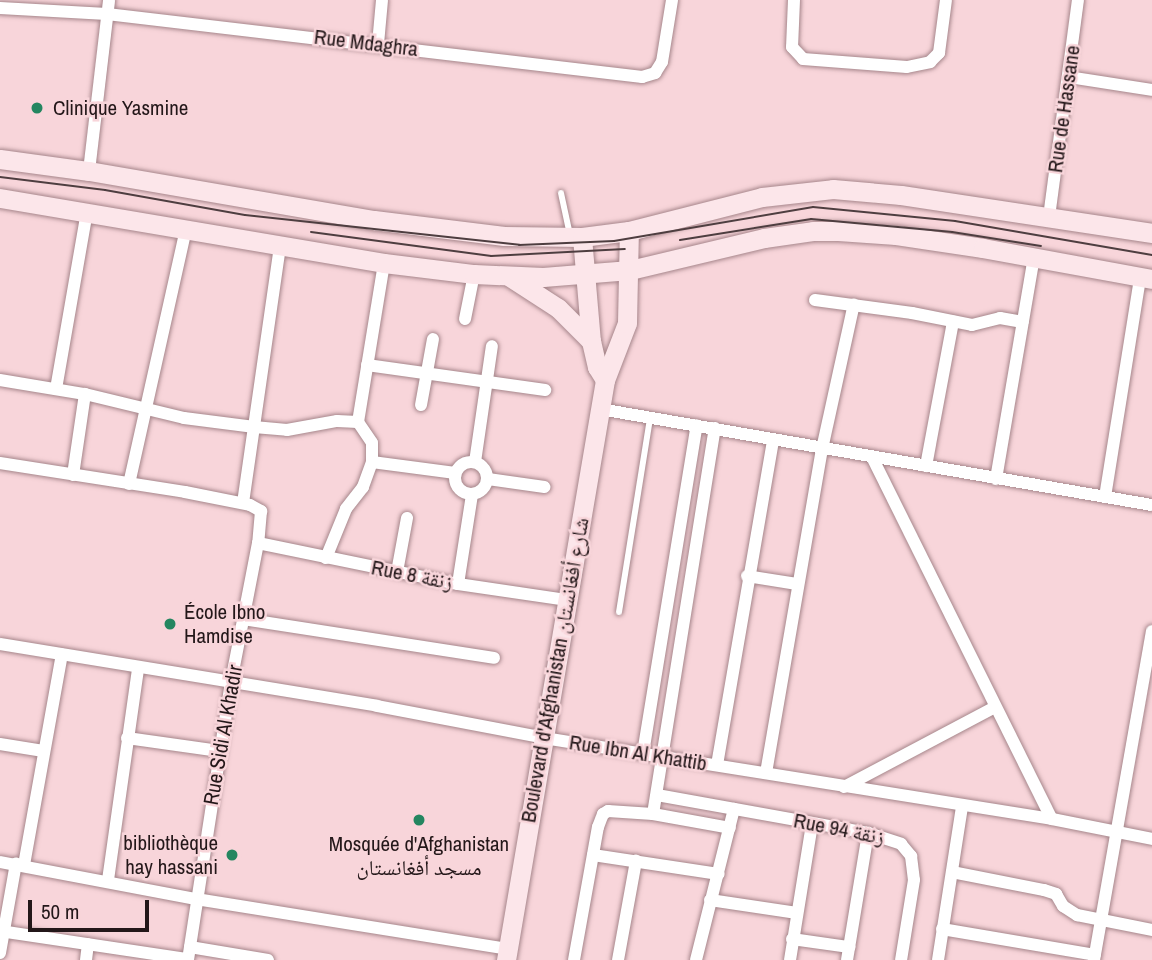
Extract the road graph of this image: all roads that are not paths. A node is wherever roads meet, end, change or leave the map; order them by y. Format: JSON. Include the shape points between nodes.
{"nodes":[{"id":1,"x":109,"y":0,"type":"edge"},
{"id":2,"x":382,"y":0,"type":"edge"},
{"id":3,"x":671,"y":0,"type":"edge"},
{"id":4,"x":794,"y":0,"type":"edge"},
{"id":5,"x":946,"y":0,"type":"edge"},
{"id":6,"x":1078,"y":0,"type":"edge"},
{"id":7,"x":0,"y":8,"type":"edge"},
{"id":8,"x":107,"y":14,"type":"junction"},
{"id":9,"x":378,"y":44,"type":"junction"},
{"id":10,"x":1069,"y":77,"type":"junction"},
{"id":11,"x":1152,"y":90,"type":"edge"},
{"id":12,"x":0,"y":159,"type":"edge"},
{"id":13,"x":89,"y":171,"type":"junction"},
{"id":14,"x":561,"y":193,"type":"dead end"},
{"id":15,"x":0,"y":198,"type":"edge"},
{"id":16,"x":88,"y":211,"type":"junction"},
{"id":17,"x":1049,"y":217,"type":"junction"},
{"id":18,"x":186,"y":228,"type":"junction"},
{"id":19,"x":629,"y":231,"type":"junction"},
{"id":20,"x":1152,"y":233,"type":"edge"},
{"id":21,"x":576,"y":237,"type":"junction"},
{"id":22,"x":280,"y":245,"type":"junction"},
{"id":23,"x":1034,"y":257,"type":"junction"},
{"id":24,"x":384,"y":263,"type":"junction"},
{"id":25,"x":630,"y":270,"type":"junction"},
{"id":26,"x":474,"y":274,"type":"junction"},
{"id":27,"x":583,"y":274,"type":"junction"},
{"id":28,"x":509,"y":276,"type":"junction"},
{"id":29,"x":1146,"y":278,"type":"edge"},
{"id":30,"x":815,"y":300,"type":"dead end"},
{"id":31,"x":854,"y":304,"type":"junction"},
{"id":32,"x":465,"y":319,"type":"dead end"},
{"id":33,"x":953,"y":322,"type":"junction"},
{"id":34,"x":1023,"y":322,"type":"junction"},
{"id":35,"x":433,"y":339,"type":"dead end"},
{"id":36,"x":591,"y":341,"type":"junction"},
{"id":37,"x":492,"y":346,"type":"dead end"},
{"id":38,"x":367,"y":365,"type":"junction"},
{"id":39,"x":428,"y":373,"type":"junction"},
{"id":40,"x":0,"y":380,"type":"edge"},
{"id":41,"x":605,"y":380,"type":"junction"},
{"id":42,"x":487,"y":383,"type":"junction"},
{"id":43,"x":56,"y":389,"type":"junction"},
{"id":44,"x":545,"y":390,"type":"dead end"},
{"id":45,"x":85,"y":394,"type":"junction"},
{"id":46,"x":421,"y":405,"type":"dead end"},
{"id":47,"x":145,"y":409,"type":"junction"},
{"id":48,"x":600,"y":409,"type":"junction"},
{"id":49,"x":650,"y":418,"type":"junction"},
{"id":50,"x":358,"y":422,"type":"junction"},
{"id":51,"x":697,"y":425,"type":"junction"},
{"id":52,"x":254,"y":427,"type":"junction"},
{"id":53,"x":715,"y":429,"type":"junction"},
{"id":54,"x":773,"y":440,"type":"junction"},
{"id":55,"x":822,"y":449,"type":"junction"},
{"id":56,"x":872,"y":457,"type":"junction"},
{"id":57,"x":372,"y":462,"type":"junction"},
{"id":58,"x":475,"y":462,"type":"junction"},
{"id":59,"x":0,"y":463,"type":"edge"},
{"id":60,"x":926,"y":466,"type":"junction"},
{"id":61,"x":456,"y":473,"type":"junction"},
{"id":62,"x":73,"y":475,"type":"junction"},
{"id":63,"x":996,"y":478,"type":"junction"},
{"id":64,"x":488,"y":479,"type":"junction"},
{"id":65,"x":129,"y":484,"type":"junction"},
{"id":66,"x":544,"y":487,"type":"dead end"},
{"id":67,"x":472,"y":495,"type":"junction"},
{"id":68,"x":1105,"y":497,"type":"junction"},
{"id":69,"x":243,"y":503,"type":"junction"},
{"id":70,"x":1152,"y":505,"type":"edge"},
{"id":71,"x":407,"y":518,"type":"dead end"},
{"id":72,"x":258,"y":543,"type":"junction"},
{"id":73,"x":326,"y":558,"type":"junction"},
{"id":74,"x":397,"y":572,"type":"junction"},
{"id":75,"x":747,"y":576,"type":"junction"},
{"id":76,"x":458,"y":584,"type":"junction"},
{"id":77,"x":797,"y":584,"type":"junction"},
{"id":78,"x":566,"y":600,"type":"junction"},
{"id":79,"x":618,"y":612,"type":"dead end"},
{"id":80,"x":243,"y":619,"type":"junction"},
{"id":81,"x":1152,"y":631,"type":"edge"},
{"id":82,"x":0,"y":644,"type":"edge"},
{"id":83,"x":663,"y":644,"type":"junction"},
{"id":84,"x":679,"y":645,"type":"junction"},
{"id":85,"x":62,"y":654,"type":"junction"},
{"id":86,"x":494,"y":658,"type":"dead end"},
{"id":87,"x":138,"y":668,"type":"junction"},
{"id":88,"x":231,"y":682,"type":"junction"},
{"id":89,"x":995,"y":707,"type":"junction"},
{"id":90,"x":127,"y":738,"type":"junction"},
{"id":91,"x":544,"y":738,"type":"junction"},
{"id":92,"x":0,"y":744,"type":"edge"},
{"id":93,"x":43,"y":751,"type":"junction"},
{"id":94,"x":219,"y":751,"type":"junction"},
{"id":95,"x":643,"y":753,"type":"junction"},
{"id":96,"x":660,"y":755,"type":"junction"},
{"id":97,"x":717,"y":765,"type":"junction"},
{"id":98,"x":766,"y":773,"type":"junction"},
{"id":99,"x":844,"y":787,"type":"junction"},
{"id":100,"x":657,"y":795,"type":"junction"},
{"id":101,"x":962,"y":806,"type":"junction"},
{"id":102,"x":734,"y":809,"type":"junction"},
{"id":103,"x":653,"y":814,"type":"junction"},
{"id":104,"x":1052,"y":819,"type":"junction"},
{"id":105,"x":812,"y":824,"type":"junction"},
{"id":106,"x":730,"y":828,"type":"junction"},
{"id":107,"x":868,"y":832,"type":"junction"},
{"id":108,"x":1117,"y":833,"type":"junction"},
{"id":109,"x":1152,"y":839,"type":"edge"},
{"id":110,"x":593,"y":855,"type":"junction"},
{"id":111,"x":636,"y":861,"type":"junction"},
{"id":112,"x":0,"y":862,"type":"edge"},
{"id":113,"x":20,"y":864,"type":"junction"},
{"id":114,"x":952,"y":872,"type":"junction"},
{"id":115,"x":719,"y":874,"type":"junction"},
{"id":116,"x":108,"y":880,"type":"junction"},
{"id":117,"x":196,"y":899,"type":"junction"},
{"id":118,"x":710,"y":900,"type":"junction"},
{"id":119,"x":797,"y":913,"type":"junction"},
{"id":120,"x":1101,"y":921,"type":"junction"},
{"id":121,"x":942,"y":929,"type":"junction"},
{"id":122,"x":1152,"y":930,"type":"edge"},
{"id":123,"x":2,"y":931,"type":"edge"},
{"id":124,"x":792,"y":939,"type":"junction"},
{"id":125,"x":89,"y":944,"type":"junction"},
{"id":126,"x":0,"y":953,"type":"edge"},
{"id":127,"x":507,"y":954,"type":"edge"},
{"id":128,"x":848,"y":954,"type":"edge"},
{"id":129,"x":189,"y":955,"type":"edge"},
{"id":130,"x":1095,"y":957,"type":"edge"},
{"id":131,"x":241,"y":958,"type":"edge"},
{"id":132,"x":86,"y":960,"type":"edge"},
{"id":133,"x":268,"y":960,"type":"edge"},
{"id":134,"x":574,"y":960,"type":"edge"},
{"id":135,"x":618,"y":960,"type":"edge"},
{"id":136,"x":696,"y":960,"type":"edge"},
{"id":137,"x":790,"y":960,"type":"edge"},
{"id":138,"x":901,"y":960,"type":"edge"},
{"id":139,"x":938,"y":960,"type":"edge"}],
"edges":[{"from":1,"to":8,"type":"street"},
{"from":2,"to":9,"type":"street"},
{"from":3,"to":9,"type":"street","name":"Rue Mdaghra","via":[[662,62],[655,73],[642,77]]},
{"from":4,"to":5,"type":"street","via":[[792,47],[799,56],[907,67],[930,62],[939,53]]},
{"from":6,"to":10,"type":"street","name":"Rue de Hassane"},
{"from":7,"to":8,"type":"street","name":"Rue Mdaghra"},
{"from":8,"to":9,"type":"street","name":"Rue Mdaghra"},
{"from":8,"to":13,"type":"street"},
{"from":10,"to":11,"type":"street"},
{"from":10,"to":17,"type":"street","name":"Rue de Hassane"},
{"from":12,"to":13,"type":"main road"},
{"from":13,"to":21,"type":"main road","via":[[374,220],[504,236]]},
{"from":14,"to":21,"type":"lane"},
{"from":15,"to":16,"type":"main road"},
{"from":16,"to":18,"type":"main road"},
{"from":16,"to":43,"type":"street"},
{"from":17,"to":19,"type":"main road","via":[[833,189],[762,197]]},
{"from":17,"to":20,"type":"main road"},
{"from":18,"to":22,"type":"main road"},
{"from":18,"to":47,"type":"street"},
{"from":19,"to":21,"type":"main road"},
{"from":19,"to":25,"type":"main road","name":"Boulevard d'Afghanistan شارع أفغانستان"},
{"from":21,"to":27,"type":"main road"},
{"from":22,"to":24,"type":"main road"},
{"from":22,"to":52,"type":"street"},
{"from":23,"to":25,"type":"main road","via":[[896,235],[813,231]]},
{"from":23,"to":29,"type":"main road"},
{"from":23,"to":34,"type":"street"},
{"from":24,"to":26,"type":"main road"},
{"from":24,"to":38,"type":"street"},
{"from":25,"to":27,"type":"main road"},
{"from":25,"to":41,"type":"main road","name":"Boulevard d'Afghanistan شارع أفغانستان","via":[[627,323]]},
{"from":26,"to":28,"type":"main road"},
{"from":26,"to":32,"type":"street"},
{"from":27,"to":28,"type":"main road"},
{"from":27,"to":36,"type":"main road"},
{"from":28,"to":36,"type":"main road","via":[[558,308]]},
{"from":29,"to":68,"type":"street"},
{"from":30,"to":31,"type":"street"},
{"from":31,"to":33,"type":"street"},
{"from":31,"to":55,"type":"street"},
{"from":33,"to":34,"type":"street","via":[[972,325],[1000,318]]},
{"from":33,"to":60,"type":"street"},
{"from":34,"to":63,"type":"street"},
{"from":35,"to":39,"type":"street"},
{"from":36,"to":41,"type":"main road"},
{"from":37,"to":42,"type":"street"},
{"from":38,"to":39,"type":"street"},
{"from":38,"to":50,"type":"street"},
{"from":39,"to":42,"type":"street"},
{"from":39,"to":46,"type":"street"},
{"from":40,"to":43,"type":"street"},
{"from":41,"to":48,"type":"main road","name":"Boulevard d'Afghanistan شارع أفغانستان"},
{"from":42,"to":44,"type":"street"},
{"from":42,"to":58,"type":"street"},
{"from":43,"to":45,"type":"street"},
{"from":45,"to":47,"type":"street"},
{"from":45,"to":62,"type":"street"},
{"from":47,"to":52,"type":"street"},
{"from":47,"to":65,"type":"street"},
{"from":48,"to":49,"type":"street"},
{"from":48,"to":78,"type":"main road","name":"Boulevard d'Afghanistan شارع أفغانستان"},
{"from":49,"to":51,"type":"street"},
{"from":49,"to":79,"type":"lane"},
{"from":50,"to":52,"type":"street","via":[[287,430]]},
{"from":50,"to":57,"type":"street","via":[[372,443]]},
{"from":51,"to":53,"type":"street"},
{"from":51,"to":83,"type":"street"},
{"from":52,"to":69,"type":"street"},
{"from":53,"to":54,"type":"street"},
{"from":53,"to":84,"type":"street"},
{"from":54,"to":55,"type":"street"},
{"from":54,"to":75,"type":"street"},
{"from":55,"to":56,"type":"street"},
{"from":55,"to":77,"type":"street"},
{"from":56,"to":60,"type":"street"},
{"from":56,"to":89,"type":"street"},
{"from":57,"to":61,"type":"street"},
{"from":57,"to":73,"type":"street"},
{"from":58,"to":61,"type":"street","via":[[463,464]]},
{"from":58,"to":64,"type":"street","via":[[484,468]]},
{"from":59,"to":62,"type":"street"},
{"from":60,"to":63,"type":"street"},
{"from":61,"to":67,"type":"street","via":[[460,490]]},
{"from":62,"to":65,"type":"street"},
{"from":63,"to":68,"type":"street"},
{"from":64,"to":66,"type":"street"},
{"from":64,"to":67,"type":"street","via":[[483,490]]},
{"from":65,"to":69,"type":"street"},
{"from":67,"to":76,"type":"street"},
{"from":68,"to":70,"type":"street"},
{"from":69,"to":72,"type":"street","name":"Rue Sidi Al Khadir","via":[[261,511]]},
{"from":71,"to":74,"type":"street"},
{"from":72,"to":73,"type":"street","name":"Rue 8 زنقة"},
{"from":72,"to":80,"type":"street","name":"Rue Sidi Al Khadir"},
{"from":73,"to":74,"type":"street","name":"Rue 8 زنقة"},
{"from":74,"to":76,"type":"street","name":"Rue 8 زنقة"},
{"from":75,"to":77,"type":"street"},
{"from":75,"to":97,"type":"street"},
{"from":76,"to":78,"type":"street","name":"Rue 8 زنقة"},
{"from":77,"to":98,"type":"street"},
{"from":78,"to":91,"type":"main road","name":"Boulevard d'Afghanistan شارع أفغانستان"},
{"from":80,"to":86,"type":"street"},
{"from":80,"to":88,"type":"street","name":"Rue Sidi Al Khadir"},
{"from":81,"to":108,"type":"street"},
{"from":82,"to":85,"type":"street","name":"Rue Ibn Al Khattib"},
{"from":83,"to":84,"type":"street"},
{"from":83,"to":95,"type":"street"},
{"from":84,"to":96,"type":"street"},
{"from":85,"to":87,"type":"street","name":"Rue Ibn Al Khattib"},
{"from":85,"to":93,"type":"street"},
{"from":87,"to":88,"type":"street","name":"Rue Ibn Al Khattib"},
{"from":87,"to":90,"type":"street"},
{"from":88,"to":91,"type":"street","name":"Rue Ibn Al Khattib"},
{"from":88,"to":94,"type":"street","name":"Rue Sidi Al Khadir"},
{"from":89,"to":99,"type":"street"},
{"from":89,"to":104,"type":"street"},
{"from":90,"to":94,"type":"street"},
{"from":90,"to":116,"type":"street"},
{"from":91,"to":95,"type":"street","name":"Rue Ibn Al Khattib"},
{"from":91,"to":127,"type":"main road","name":"Boulevard d'Afghanistan شارع أفغانستان"},
{"from":92,"to":93,"type":"street"},
{"from":93,"to":113,"type":"street"},
{"from":94,"to":117,"type":"street","name":"Rue Sidi Al Khadir"},
{"from":95,"to":96,"type":"street","name":"Rue Ibn Al Khattib"},
{"from":96,"to":97,"type":"street","name":"Rue Ibn Al Khattib"},
{"from":96,"to":100,"type":"street"},
{"from":97,"to":98,"type":"street","name":"Rue Ibn Al Khattib"},
{"from":98,"to":99,"type":"street","name":"Rue Ibn Al Khattib"},
{"from":99,"to":101,"type":"street","name":"Rue Ibn Al Khattib"},
{"from":100,"to":102,"type":"street","name":"Rue 94 زنقة"},
{"from":100,"to":103,"type":"street"},
{"from":101,"to":104,"type":"street","name":"Rue Ibn Al Khattib"},
{"from":101,"to":114,"type":"street"},
{"from":102,"to":105,"type":"street","name":"Rue 94 زنقة"},
{"from":102,"to":106,"type":"street"},
{"from":103,"to":106,"type":"street"},
{"from":103,"to":110,"type":"street","via":[[608,811],[601,816]]},
{"from":104,"to":108,"type":"street","name":"Rue Ibn Al Khattib"},
{"from":105,"to":107,"type":"street","name":"Rue 94 زنقة"},
{"from":105,"to":119,"type":"street"},
{"from":106,"to":115,"type":"street"},
{"from":107,"to":128,"type":"street"},
{"from":107,"to":138,"type":"street","name":"Rue 94 زنقة","via":[[901,844],[913,863]]},
{"from":108,"to":109,"type":"street","name":"Rue Ibn Al Khattib"},
{"from":108,"to":120,"type":"street"},
{"from":110,"to":111,"type":"street"},
{"from":110,"to":134,"type":"street"},
{"from":111,"to":115,"type":"street"},
{"from":111,"to":135,"type":"street"},
{"from":112,"to":113,"type":"street"},
{"from":113,"to":116,"type":"street"},
{"from":113,"to":123,"type":"street"},
{"from":114,"to":120,"type":"street","via":[[1054,893],[1073,914]]},
{"from":114,"to":121,"type":"street"},
{"from":115,"to":118,"type":"street"},
{"from":116,"to":117,"type":"street"},
{"from":117,"to":127,"type":"street"},
{"from":117,"to":129,"type":"street","name":"Rue Sidi Al Khadir"},
{"from":118,"to":119,"type":"street"},
{"from":118,"to":136,"type":"street"},
{"from":119,"to":124,"type":"street"},
{"from":120,"to":122,"type":"street"},
{"from":120,"to":130,"type":"street"},
{"from":121,"to":130,"type":"street"},
{"from":121,"to":139,"type":"street"},
{"from":123,"to":125,"type":"street"},
{"from":123,"to":126,"type":"street"},
{"from":124,"to":128,"type":"street"},
{"from":124,"to":137,"type":"street"},
{"from":125,"to":129,"type":"street"},
{"from":125,"to":132,"type":"street"},
{"from":129,"to":131,"type":"street"},
{"from":131,"to":133,"type":"street"}]}
